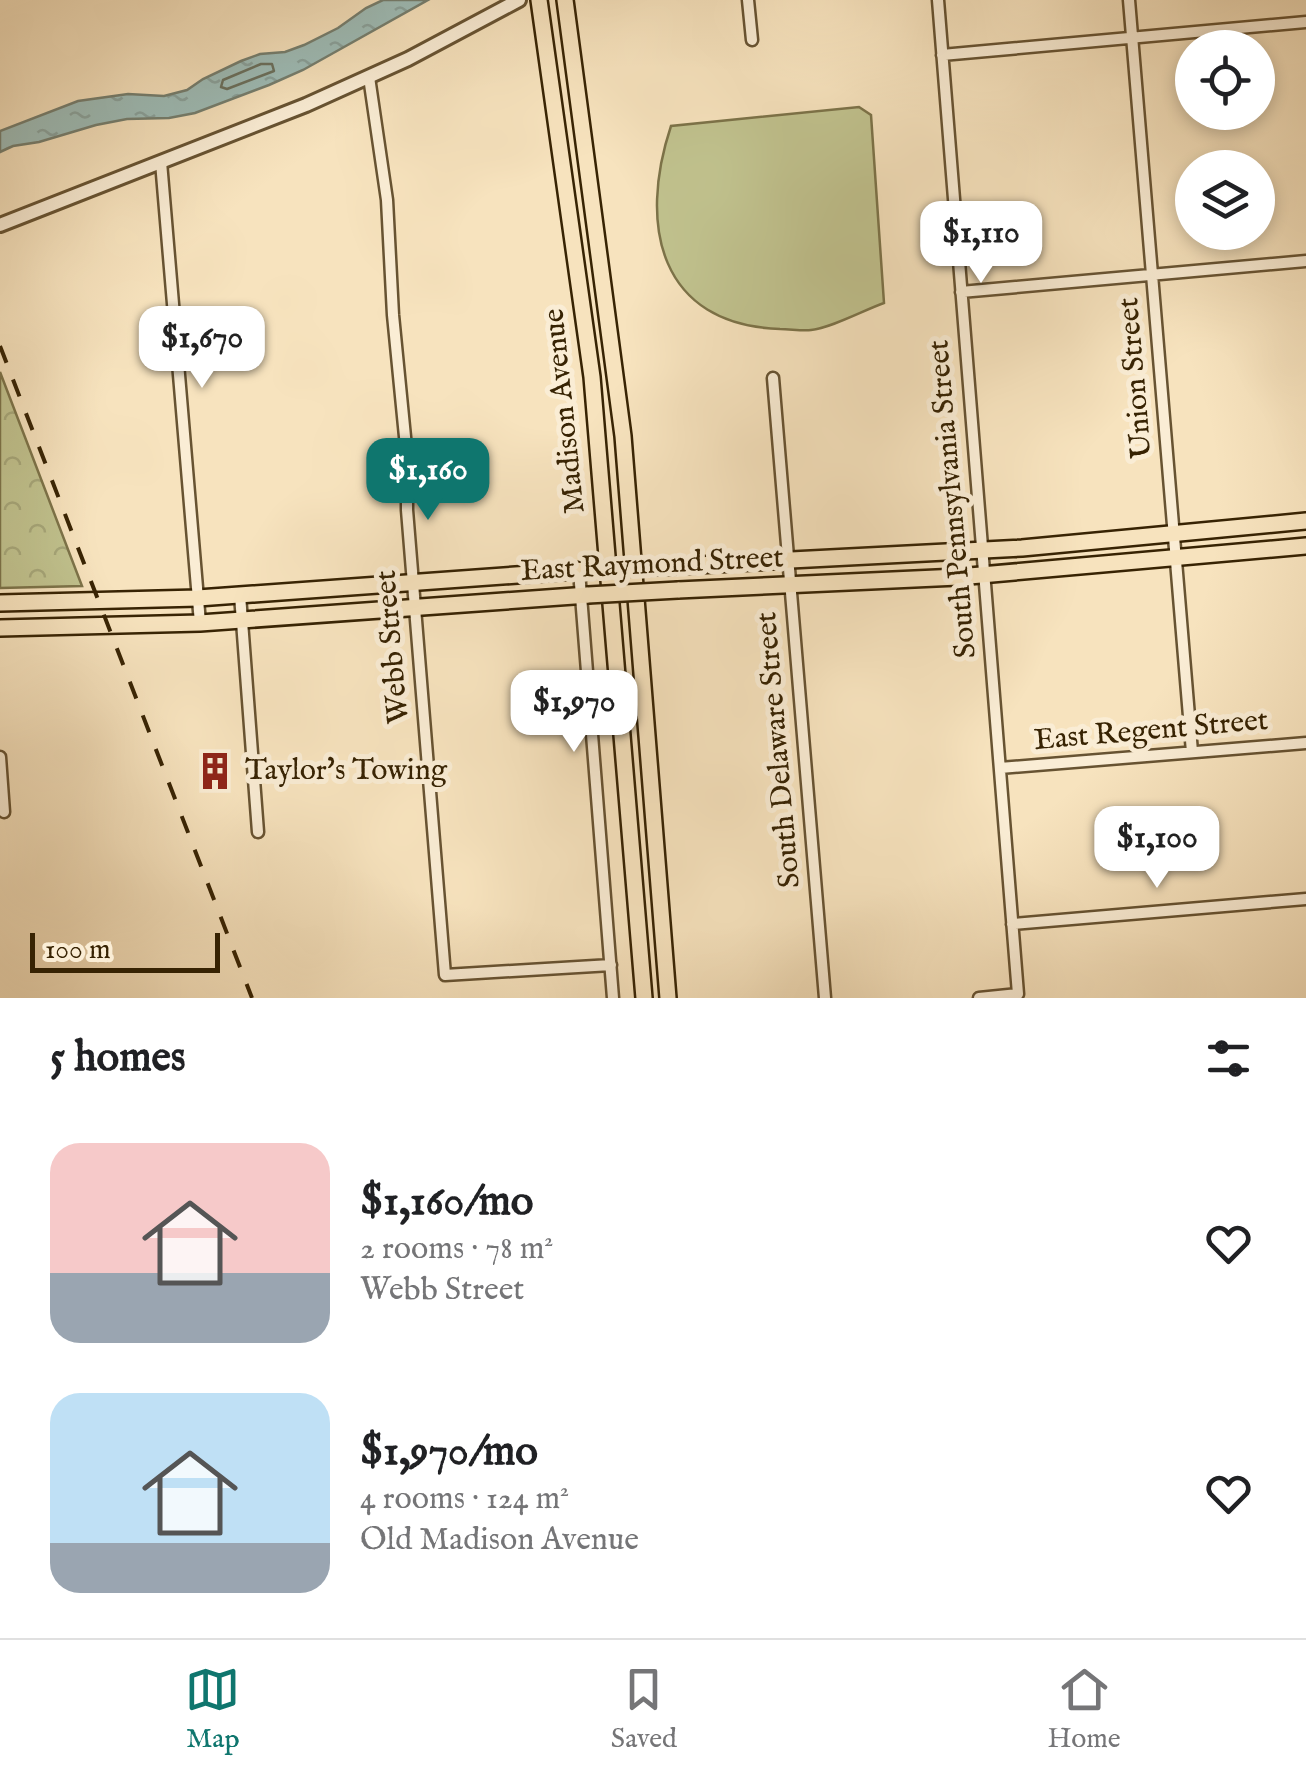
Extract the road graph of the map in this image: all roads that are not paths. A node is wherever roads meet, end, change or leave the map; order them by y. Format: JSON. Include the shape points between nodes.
{"nodes":[{"id":1,"x":519,"y":0,"type":"edge"},
{"id":2,"x":539,"y":0,"type":"edge"},
{"id":3,"x":564,"y":0,"type":"edge"},
{"id":4,"x":748,"y":0,"type":"edge"},
{"id":5,"x":938,"y":0,"type":"edge"},
{"id":6,"x":1129,"y":0,"type":"edge"},
{"id":7,"x":1306,"y":22,"type":"edge"},
{"id":8,"x":1132,"y":37,"type":"junction"},
{"id":9,"x":752,"y":40,"type":"dead end"},
{"id":10,"x":942,"y":55,"type":"junction"},
{"id":11,"x":370,"y":77,"type":"junction"},
{"id":12,"x":162,"y":162,"type":"junction"},
{"id":13,"x":0,"y":226,"type":"edge"},
{"id":14,"x":1306,"y":260,"type":"edge"},
{"id":15,"x":1152,"y":274,"type":"junction"},
{"id":16,"x":961,"y":292,"type":"junction"},
{"id":17,"x":773,"y":378,"type":"dead end"},
{"id":18,"x":1306,"y":521,"type":"edge"},
{"id":19,"x":1174,"y":534,"type":"junction"},
{"id":20,"x":1306,"y":546,"type":"edge"},
{"id":21,"x":982,"y":550,"type":"junction"},
{"id":22,"x":1176,"y":559,"type":"junction"},
{"id":23,"x":789,"y":560,"type":"junction"},
{"id":24,"x":582,"y":570,"type":"junction"},
{"id":25,"x":984,"y":575,"type":"junction"},
{"id":26,"x":413,"y":582,"type":"junction"},
{"id":27,"x":790,"y":585,"type":"junction"},
{"id":28,"x":240,"y":595,"type":"junction"},
{"id":29,"x":585,"y":596,"type":"junction"},
{"id":30,"x":198,"y":598,"type":"junction"},
{"id":31,"x":0,"y":603,"type":"edge"},
{"id":32,"x":415,"y":606,"type":"junction"},
{"id":33,"x":242,"y":620,"type":"junction"},
{"id":34,"x":200,"y":623,"type":"junction"},
{"id":35,"x":0,"y":628,"type":"edge"},
{"id":36,"x":1306,"y":743,"type":"edge"},
{"id":37,"x":1192,"y":752,"type":"junction"},
{"id":38,"x":0,"y":757,"type":"edge"},
{"id":39,"x":1000,"y":768,"type":"junction"},
{"id":40,"x":4,"y":812,"type":"dead end"},
{"id":41,"x":258,"y":832,"type":"dead end"},
{"id":42,"x":1306,"y":899,"type":"edge"},
{"id":43,"x":1012,"y":924,"type":"junction"},
{"id":44,"x":611,"y":965,"type":"junction"},
{"id":45,"x":614,"y":998,"type":"edge"},
{"id":46,"x":644,"y":998,"type":"edge"},
{"id":47,"x":668,"y":998,"type":"edge"},
{"id":48,"x":825,"y":998,"type":"edge"},
{"id":49,"x":978,"y":998,"type":"edge"}],
"edges":[{"from":1,"to":11,"type":"street"},
{"from":2,"to":46,"type":"main road","name":"Madison Avenue","via":[[592,378]]},
{"from":3,"to":47,"type":"main road","name":"Madison Avenue","via":[[624,436]]},
{"from":4,"to":9,"type":"street"},
{"from":5,"to":10,"type":"street","name":"South Pennsylvania Street"},
{"from":6,"to":8,"type":"street","name":"Union Street"},
{"from":7,"to":8,"type":"street"},
{"from":8,"to":10,"type":"street"},
{"from":8,"to":15,"type":"street","name":"Union Street"},
{"from":10,"to":16,"type":"street","name":"South Pennsylvania Street"},
{"from":11,"to":12,"type":"street"},
{"from":11,"to":26,"type":"street","name":"Webb Street","via":[[388,214]]},
{"from":12,"to":13,"type":"street"},
{"from":12,"to":30,"type":"street"},
{"from":14,"to":15,"type":"street"},
{"from":15,"to":16,"type":"street"},
{"from":15,"to":19,"type":"street","name":"Union Street"},
{"from":16,"to":21,"type":"street","name":"South Pennsylvania Street"},
{"from":17,"to":23,"type":"street","name":"South Delaware Street"},
{"from":18,"to":19,"type":"main road","name":"East Raymond Street"},
{"from":19,"to":21,"type":"main road","name":"East Raymond Street"},
{"from":19,"to":22,"type":"street","name":"Union Street"},
{"from":20,"to":22,"type":"main road","name":"East Raymond Street"},
{"from":21,"to":23,"type":"main road","name":"East Raymond Street"},
{"from":21,"to":25,"type":"street","name":"South Pennsylvania Street"},
{"from":22,"to":25,"type":"main road","name":"East Raymond Street"},
{"from":22,"to":37,"type":"street","name":"Union Street"},
{"from":23,"to":24,"type":"main road","name":"East Raymond Street","bridge":true},
{"from":23,"to":27,"type":"street","name":"South Delaware Street"},
{"from":24,"to":26,"type":"main road","name":"East Raymond Street"},
{"from":24,"to":29,"type":"street"},
{"from":25,"to":27,"type":"main road","name":"East Raymond Street"},
{"from":25,"to":39,"type":"street","name":"South Pennsylvania Street"},
{"from":26,"to":28,"type":"main road","name":"East Raymond Street"},
{"from":26,"to":32,"type":"street","name":"Webb Street"},
{"from":27,"to":29,"type":"main road","name":"East Raymond Street","bridge":true},
{"from":27,"to":48,"type":"street","name":"South Delaware Street"},
{"from":28,"to":30,"type":"main road","name":"East Raymond Street"},
{"from":28,"to":33,"type":"street"},
{"from":29,"to":32,"type":"main road","name":"East Raymond Street"},
{"from":29,"to":44,"type":"street"},
{"from":30,"to":31,"type":"main road","name":"East Raymond Street"},
{"from":30,"to":34,"type":"street"},
{"from":32,"to":33,"type":"main road","name":"East Raymond Street"},
{"from":32,"to":44,"type":"street","name":"Webb Street","via":[[445,974]]},
{"from":33,"to":34,"type":"main road","name":"East Raymond Street"},
{"from":33,"to":41,"type":"street"},
{"from":34,"to":35,"type":"main road","name":"East Raymond Street"},
{"from":36,"to":37,"type":"street","name":"East Regent Street"},
{"from":37,"to":39,"type":"street","name":"East Regent Street"},
{"from":38,"to":40,"type":"street"},
{"from":39,"to":43,"type":"street","name":"South Pennsylvania Street"},
{"from":42,"to":43,"type":"street"},
{"from":43,"to":49,"type":"street","name":"South Pennsylvania Street","via":[[1018,994]]},
{"from":44,"to":45,"type":"street"}]}
